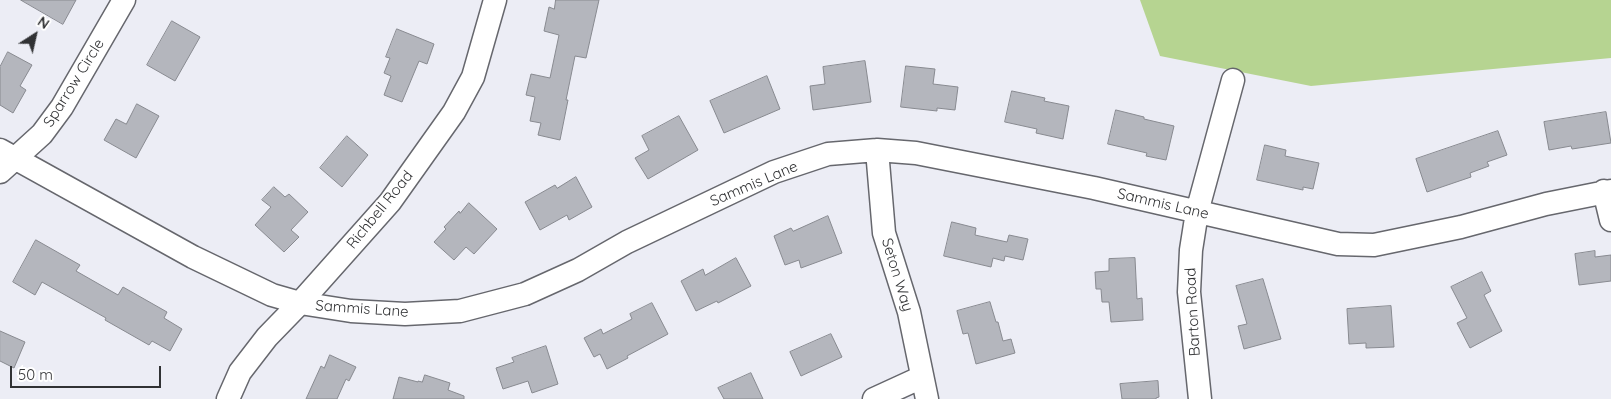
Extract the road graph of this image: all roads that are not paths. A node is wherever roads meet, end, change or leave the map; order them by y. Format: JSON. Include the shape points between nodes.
{"nodes":[{"id":1,"x":124,"y":0,"type":"edge"},
{"id":2,"x":495,"y":0,"type":"edge"},
{"id":3,"x":1233,"y":80,"type":"dead end"},
{"id":4,"x":877,"y":150,"type":"junction"},
{"id":5,"x":5,"y":160,"type":"edge"},
{"id":6,"x":1608,"y":191,"type":"edge"},
{"id":7,"x":1197,"y":212,"type":"junction"},
{"id":8,"x":1611,"y":220,"type":"edge"},
{"id":9,"x":300,"y":304,"type":"junction"},
{"id":10,"x":922,"y":377,"type":"junction"},
{"id":11,"x":228,"y":399,"type":"edge"},
{"id":12,"x":874,"y":399,"type":"edge"},
{"id":13,"x":927,"y":399,"type":"edge"},
{"id":14,"x":1200,"y":399,"type":"edge"}],
"edges":[{"from":1,"to":5,"type":"street","name":"Sparrow Circle","via":[[62,107],[42,134]]},
{"from":2,"to":9,"type":"street","name":"Richbell Road","via":[[473,77],[454,112],[390,202]]},
{"from":3,"to":7,"type":"street","name":"Barton Road"},
{"from":4,"to":7,"type":"street","name":"Sammis Lane","via":[[925,155]]},
{"from":4,"to":9,"type":"street","name":"Sammis Lane","via":[[828,154],[774,172],[524,294],[460,311],[405,314]]},
{"from":4,"to":10,"type":"street","name":"Seton Way","via":[[884,234],[909,312]]},
{"from":5,"to":9,"type":"street","name":"Sammis Lane","via":[[193,257],[272,295]]},
{"from":6,"to":7,"type":"street","name":"Sammis Lane","via":[[1374,245],[1338,244]]},
{"from":6,"to":8,"type":"street"},
{"from":7,"to":14,"type":"street","name":"Barton Road","via":[[1189,292]]},
{"from":9,"to":11,"type":"street","name":"Richbell Road","via":[[267,337],[240,372]]},
{"from":10,"to":12,"type":"street"},
{"from":10,"to":13,"type":"street","name":"Seton Way"}]}
